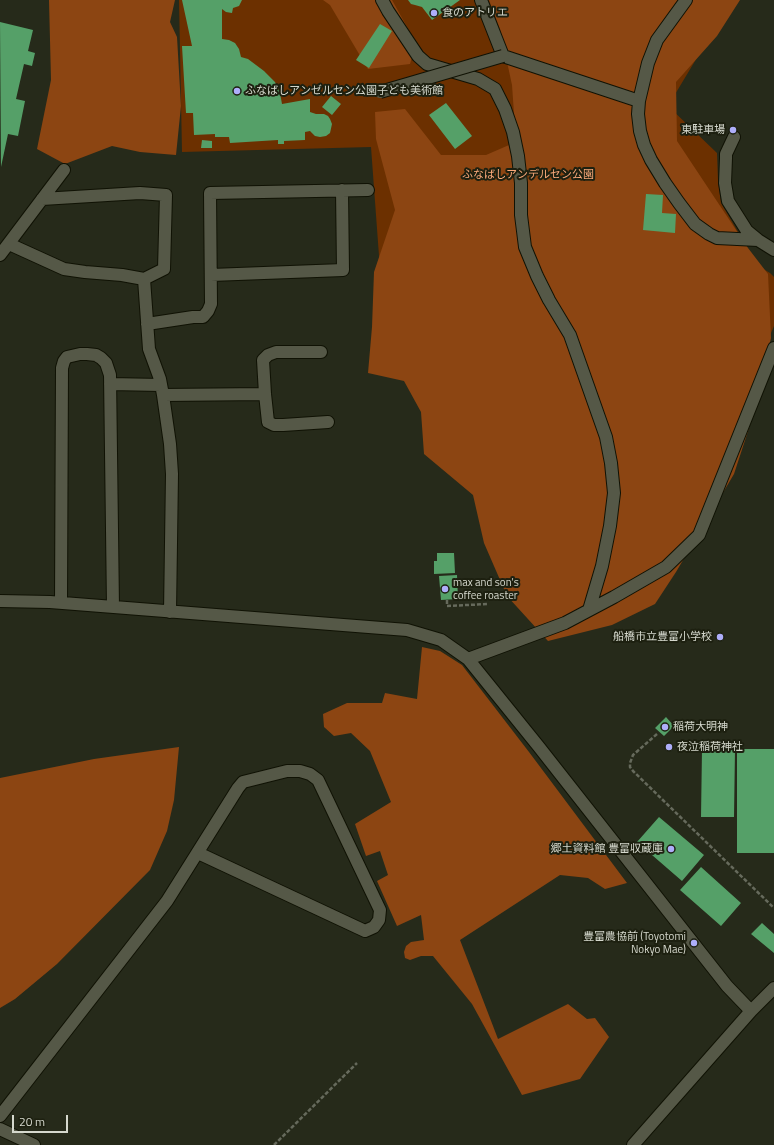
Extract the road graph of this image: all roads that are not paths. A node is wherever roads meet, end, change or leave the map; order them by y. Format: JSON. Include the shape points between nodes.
{"nodes":[{"id":1,"x":382,"y":0,"type":"edge"},
{"id":2,"x":481,"y":0,"type":"edge"},
{"id":3,"x":686,"y":0,"type":"edge"},
{"id":4,"x":503,"y":56,"type":"junction"},
{"id":5,"x":380,"y":92,"type":"dead end"},
{"id":6,"x":639,"y":100,"type":"junction"},
{"id":7,"x":734,"y":137,"type":"dead end"},
{"id":8,"x":64,"y":170,"type":"dead end"},
{"id":9,"x":342,"y":190,"type":"junction"},
{"id":10,"x":368,"y":190,"type":"dead end"},
{"id":11,"x":42,"y":199,"type":"junction"},
{"id":12,"x":758,"y":240,"type":"junction"},
{"id":13,"x":9,"y":244,"type":"junction"},
{"id":14,"x":774,"y":250,"type":"edge"},
{"id":15,"x":0,"y":255,"type":"edge"},
{"id":16,"x":211,"y":275,"type":"junction"},
{"id":17,"x":144,"y":278,"type":"junction"},
{"id":18,"x":147,"y":324,"type":"junction"},
{"id":19,"x":774,"y":348,"type":"edge"},
{"id":20,"x":322,"y":352,"type":"dead end"},
{"id":21,"x":110,"y":384,"type":"junction"},
{"id":22,"x":162,"y":390,"type":"junction"},
{"id":23,"x":265,"y":394,"type":"junction"},
{"id":24,"x":328,"y":422,"type":"dead end"},
{"id":25,"x":0,"y":601,"type":"edge"},
{"id":26,"x":61,"y":603,"type":"junction"},
{"id":27,"x":113,"y":607,"type":"junction"},
{"id":28,"x":589,"y":610,"type":"junction"},
{"id":29,"x":170,"y":612,"type":"junction"},
{"id":30,"x":468,"y":659,"type":"junction"},
{"id":31,"x":198,"y":853,"type":"junction"},
{"id":32,"x":774,"y":988,"type":"edge"},
{"id":33,"x":751,"y":1011,"type":"junction"},
{"id":34,"x":0,"y":1116,"type":"edge"},
{"id":35,"x":0,"y":1129,"type":"edge"},
{"id":36,"x":34,"y":1145,"type":"edge"},
{"id":37,"x":633,"y":1145,"type":"edge"}],
"edges":[{"from":1,"to":28,"type":"street","via":[[418,56],[427,64],[478,79],[495,89],[506,109],[513,132],[521,183],[525,247],[549,300],[570,335],[606,437],[611,463],[614,493],[610,526]]},
{"from":2,"to":4,"type":"street"},
{"from":3,"to":6,"type":"street","via":[[657,40],[648,63]]},
{"from":4,"to":5,"type":"street","bridge":true},
{"from":4,"to":6,"type":"street"},
{"from":6,"to":12,"type":"street","via":[[638,114],[644,145],[665,183],[694,224],[717,238]]},
{"from":7,"to":12,"type":"street","via":[[726,154],[724,183],[728,201],[747,231]]},
{"from":8,"to":11,"type":"street"},
{"from":9,"to":10,"type":"street"},
{"from":9,"to":16,"type":"street","via":[[343,270]]},
{"from":9,"to":16,"type":"street","via":[[210,193]]},
{"from":11,"to":13,"type":"street"},
{"from":11,"to":17,"type":"street","via":[[140,193],[166,195],[164,269]]},
{"from":12,"to":14,"type":"street"},
{"from":13,"to":15,"type":"street"},
{"from":13,"to":17,"type":"street","via":[[64,269]]},
{"from":16,"to":18,"type":"street","via":[[211,304],[203,317]]},
{"from":17,"to":18,"type":"street"},
{"from":18,"to":22,"type":"street","via":[[149,349]]},
{"from":19,"to":28,"type":"street","via":[[699,535],[666,567]]},
{"from":20,"to":23,"type":"street","via":[[276,352],[268,355],[263,360]]},
{"from":21,"to":22,"type":"street"},
{"from":21,"to":26,"type":"street","via":[[106,363],[96,356],[80,354],[68,357],[64,361]]},
{"from":21,"to":27,"type":"street"},
{"from":22,"to":23,"type":"street"},
{"from":22,"to":29,"type":"street","via":[[172,474]]},
{"from":23,"to":24,"type":"street","via":[[268,422],[283,425]]},
{"from":25,"to":26,"type":"street"},
{"from":26,"to":27,"type":"street"},
{"from":27,"to":29,"type":"street"},
{"from":28,"to":30,"type":"street","via":[[565,623]]},
{"from":29,"to":30,"type":"street","via":[[407,630],[441,640]]},
{"from":30,"to":33,"type":"street","via":[[727,986]]},
{"from":31,"to":31,"type":"street","via":[[243,782],[287,771],[310,774],[318,780],[380,910],[379,920],[374,927],[365,931]]},
{"from":31,"to":34,"type":"street","via":[[167,902]]},
{"from":32,"to":33,"type":"street"},
{"from":33,"to":37,"type":"street"},
{"from":35,"to":36,"type":"street"}]}
